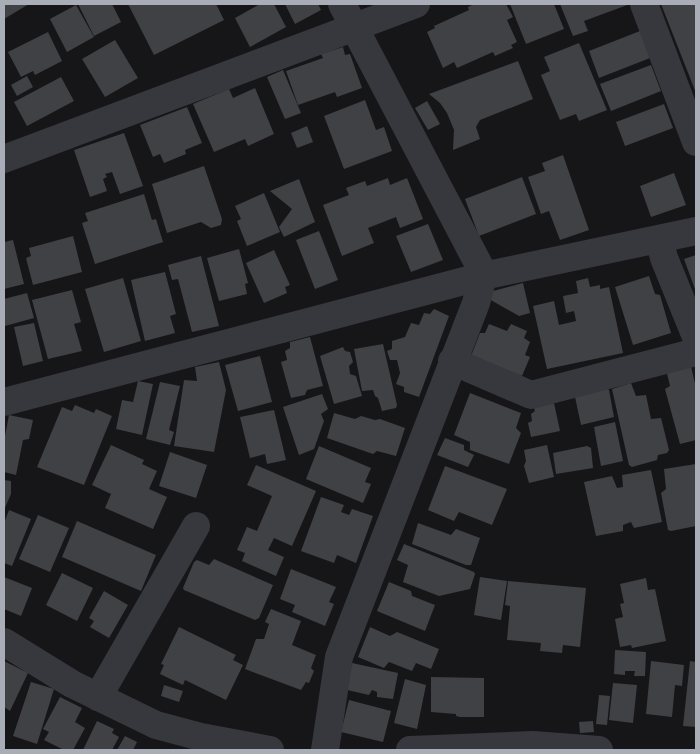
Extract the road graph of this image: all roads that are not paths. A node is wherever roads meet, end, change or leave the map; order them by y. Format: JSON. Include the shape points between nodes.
{"nodes":[{"id":1,"x":416,"y":4,"type":"edge"},
{"id":2,"x":644,"y":4,"type":"edge"},
{"id":3,"x":348,"y":15,"type":"edge"},
{"id":4,"x":696,"y":142,"type":"edge"},
{"id":5,"x":4,"y":159,"type":"edge"},
{"id":6,"x":696,"y":231,"type":"edge"},
{"id":7,"x":659,"y":240,"type":"junction"},
{"id":8,"x":483,"y":276,"type":"junction"},
{"id":9,"x":696,"y":337,"type":"edge"},
{"id":10,"x":696,"y":352,"type":"edge"},
{"id":11,"x":452,"y":361,"type":"junction"},
{"id":12,"x":4,"y":402,"type":"edge"},
{"id":13,"x":196,"y":526,"type":"dead end"},
{"id":14,"x":4,"y":642,"type":"edge"},
{"id":15,"x":98,"y":697,"type":"junction"},
{"id":16,"x":159,"y":738,"type":"edge"},
{"id":17,"x":270,"y":750,"type":"edge"},
{"id":18,"x":325,"y":750,"type":"edge"},
{"id":19,"x":410,"y":750,"type":"edge"},
{"id":20,"x":599,"y":750,"type":"edge"}],
"edges":[{"from":1,"to":3,"type":"street"},
{"from":2,"to":4,"type":"street"},
{"from":3,"to":5,"type":"street"},
{"from":3,"to":8,"type":"street"},
{"from":6,"to":7,"type":"street"},
{"from":7,"to":8,"type":"street"},
{"from":7,"to":9,"type":"street"},
{"from":8,"to":11,"type":"street","via":[[476,303]]},
{"from":8,"to":12,"type":"street"},
{"from":10,"to":11,"type":"street","via":[[531,395]]},
{"from":11,"to":18,"type":"street","via":[[339,657]]},
{"from":13,"to":15,"type":"street"},
{"from":14,"to":15,"type":"street"},
{"from":15,"to":16,"type":"street"},
{"from":16,"to":17,"type":"street","via":[[201,737]]},
{"from":19,"to":20,"type":"street","via":[[533,745]]}]}
